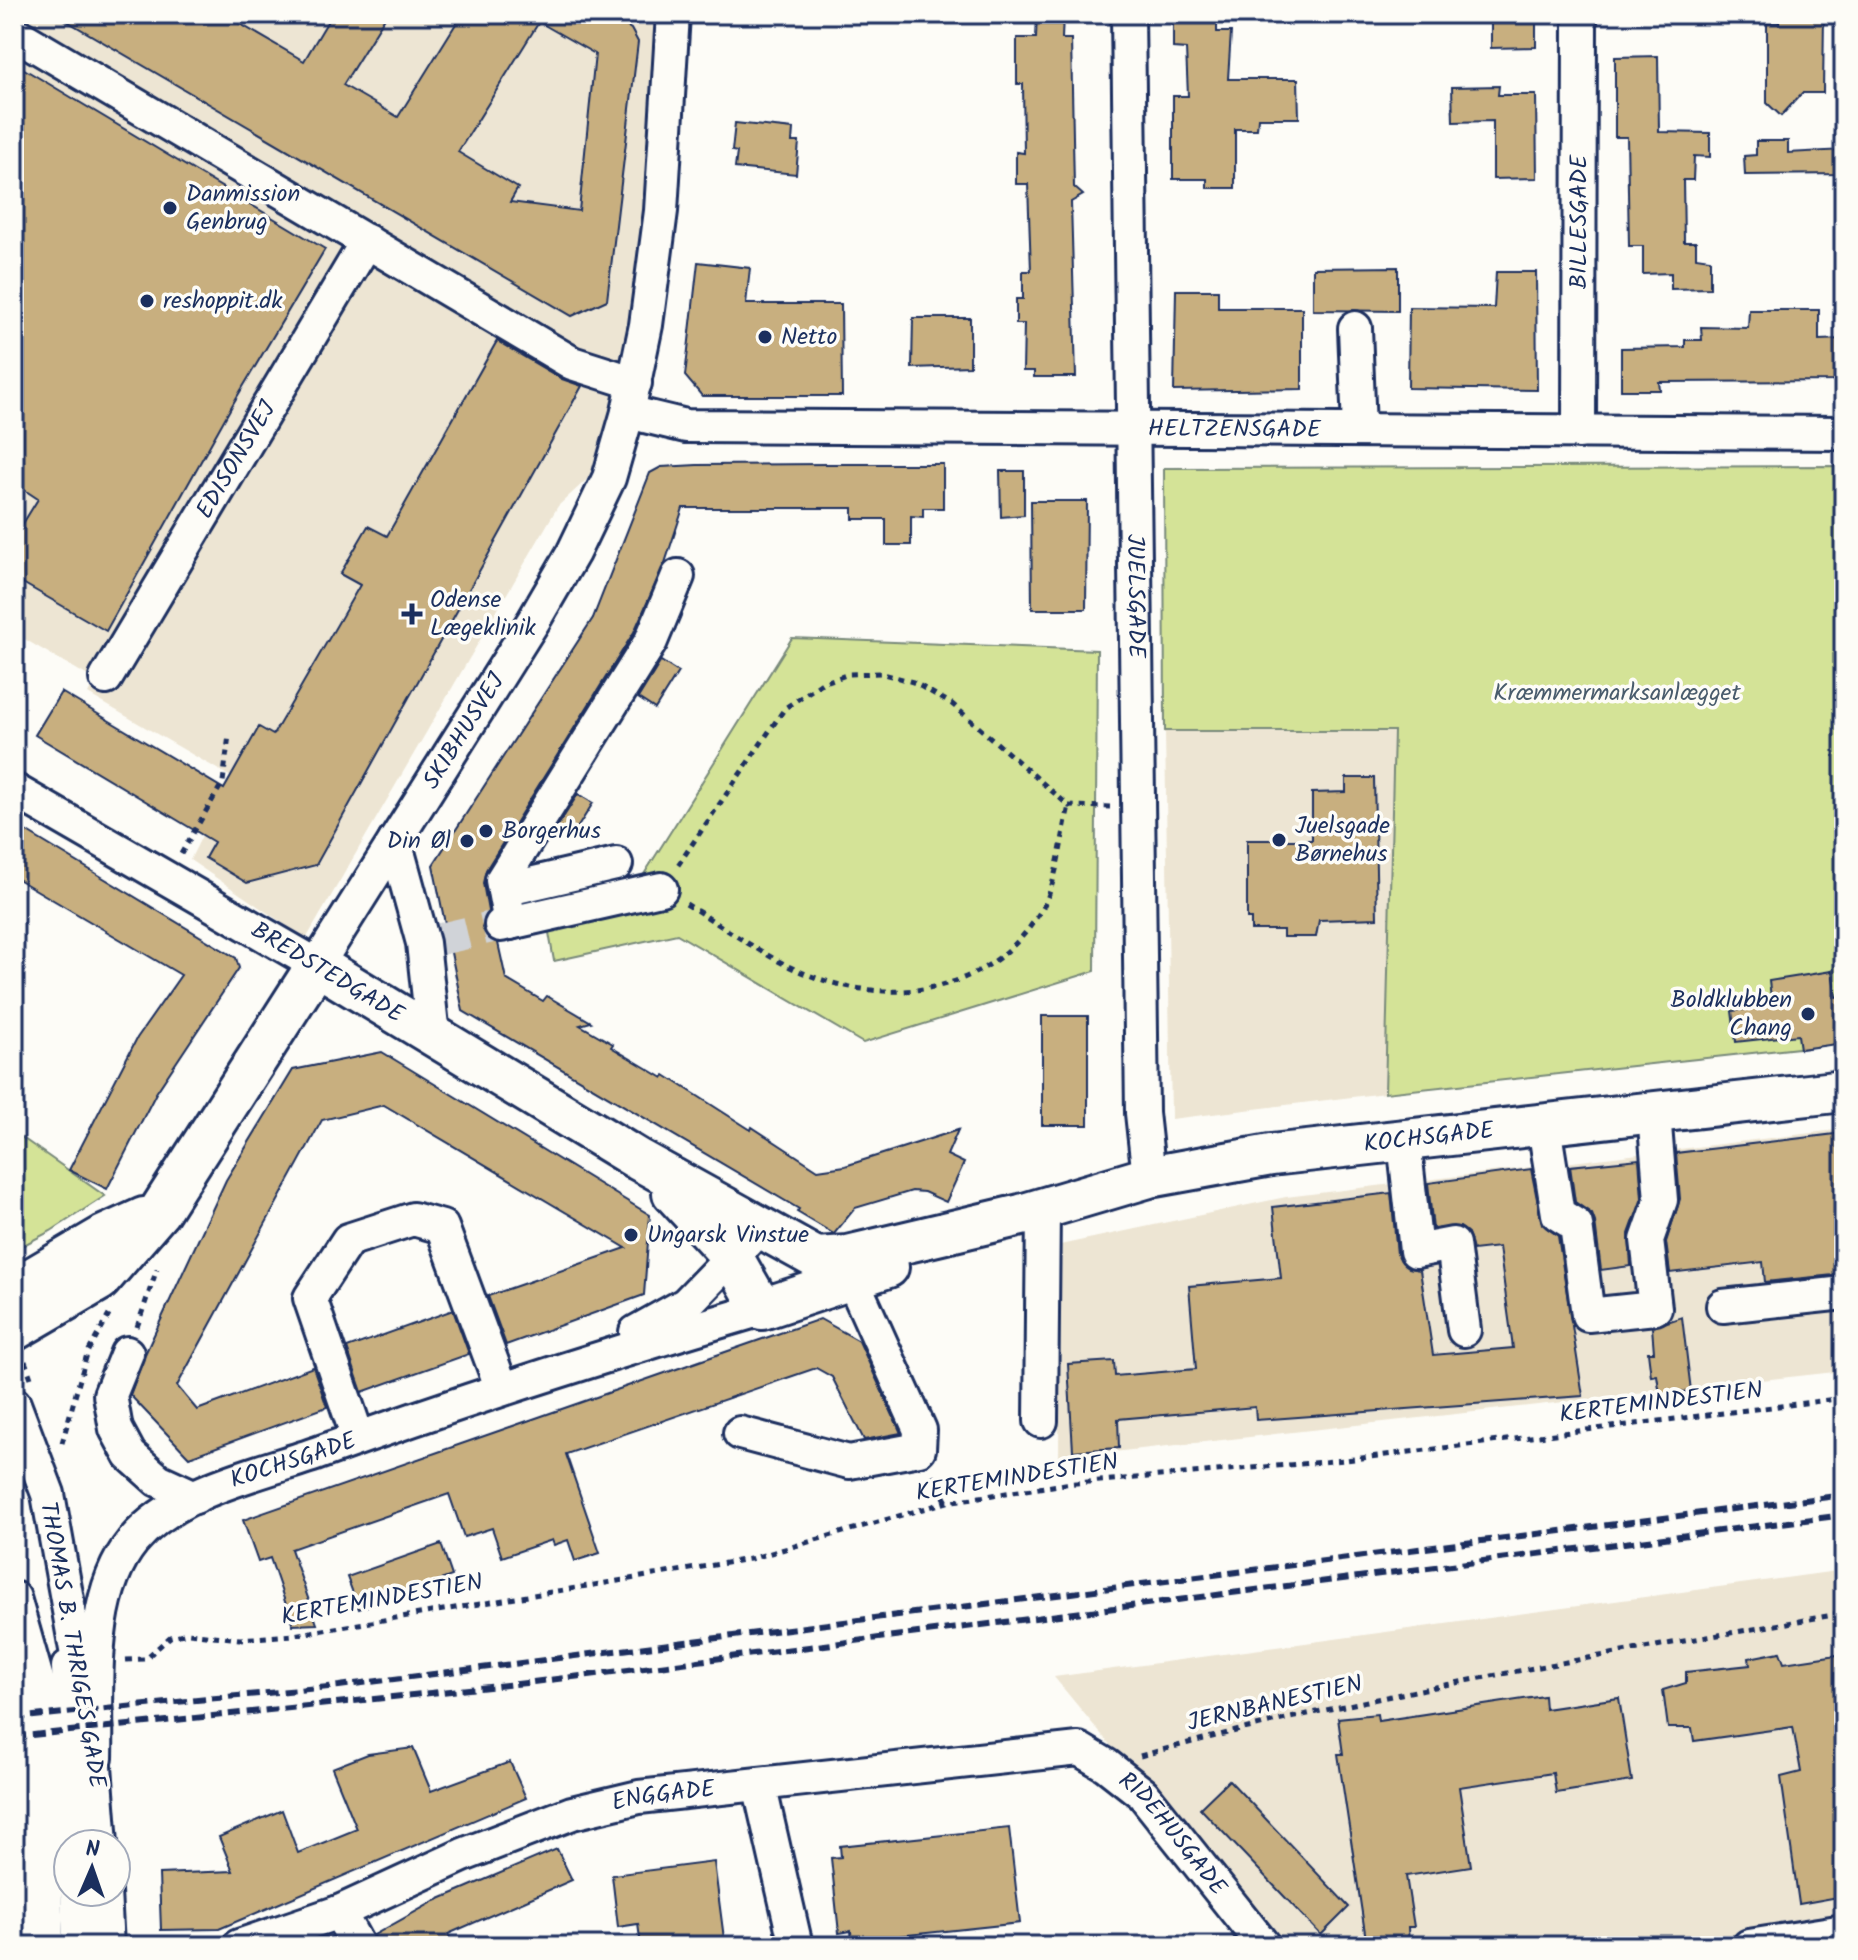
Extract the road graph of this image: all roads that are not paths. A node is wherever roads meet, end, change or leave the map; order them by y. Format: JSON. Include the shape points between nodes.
{"nodes":[{"id":1,"x":673,"y":14,"type":"edge"},
{"id":2,"x":1128,"y":14,"type":"edge"},
{"id":3,"x":1580,"y":14,"type":"edge"},
{"id":4,"x":14,"y":33,"type":"edge"},
{"id":5,"x":367,"y":241,"type":"junction"},
{"id":6,"x":1355,"y":328,"type":"dead end"},
{"id":7,"x":632,"y":397,"type":"junction"},
{"id":8,"x":1131,"y":429,"type":"junction"},
{"id":9,"x":1359,"y":430,"type":"junction"},
{"id":10,"x":1579,"y":432,"type":"junction"},
{"id":11,"x":1844,"y":433,"type":"edge"},
{"id":12,"x":678,"y":576,"type":"dead end"},
{"id":13,"x":106,"y":678,"type":"dead end"},
{"id":14,"x":14,"y":790,"type":"edge"},
{"id":15,"x":395,"y":841,"type":"junction"},
{"id":16,"x":616,"y":864,"type":"dead end"},
{"id":17,"x":661,"y":889,"type":"road end"},
{"id":18,"x":504,"y":890,"type":"junction"},
{"id":19,"x":317,"y":965,"type":"junction"},
{"id":20,"x":433,"y":1036,"type":"junction"},
{"id":21,"x":1844,"y":1091,"type":"edge"},
{"id":22,"x":1654,"y":1113,"type":"junction"},
{"id":23,"x":1544,"y":1126,"type":"junction"},
{"id":24,"x":1404,"y":1141,"type":"junction"},
{"id":25,"x":639,"y":1160,"type":"junction"},
{"id":26,"x":1149,"y":1177,"type":"junction"},
{"id":27,"x":159,"y":1212,"type":"junction"},
{"id":28,"x":1032,"y":1212,"type":"junction"},
{"id":29,"x":760,"y":1227,"type":"junction"},
{"id":30,"x":733,"y":1258,"type":"junction"},
{"id":31,"x":833,"y":1272,"type":"junction"},
{"id":32,"x":14,"y":1289,"type":"edge"},
{"id":33,"x":1844,"y":1293,"type":"edge"},
{"id":34,"x":1723,"y":1306,"type":"dead end"},
{"id":35,"x":762,"y":1309,"type":"junction"},
{"id":36,"x":14,"y":1330,"type":"edge"},
{"id":37,"x":1464,"y":1330,"type":"dead end"},
{"id":38,"x":127,"y":1353,"type":"road end"},
{"id":39,"x":569,"y":1366,"type":"junction"},
{"id":40,"x":502,"y":1389,"type":"junction"},
{"id":41,"x":14,"y":1404,"type":"edge"},
{"id":42,"x":1041,"y":1421,"type":"dead end"},
{"id":43,"x":740,"y":1433,"type":"dead end"},
{"id":44,"x":358,"y":1438,"type":"junction"},
{"id":45,"x":195,"y":1497,"type":"junction"},
{"id":46,"x":14,"y":1598,"type":"edge"},
{"id":47,"x":69,"y":1603,"type":"junction"},
{"id":48,"x":14,"y":1671,"type":"edge"},
{"id":49,"x":96,"y":1758,"type":"junction"},
{"id":50,"x":1106,"y":1765,"type":"joint"},
{"id":51,"x":759,"y":1784,"type":"junction"},
{"id":52,"x":74,"y":1828,"type":"edge"},
{"id":53,"x":100,"y":1828,"type":"edge"},
{"id":54,"x":78,"y":1908,"type":"edge"},
{"id":55,"x":105,"y":1908,"type":"edge"},
{"id":56,"x":339,"y":1912,"type":"junction"},
{"id":57,"x":1844,"y":1931,"type":"edge"},
{"id":58,"x":17,"y":1946,"type":"edge"},
{"id":59,"x":47,"y":1946,"type":"edge"},
{"id":60,"x":79,"y":1946,"type":"edge"},
{"id":61,"x":107,"y":1946,"type":"edge"},
{"id":62,"x":239,"y":1946,"type":"edge"},
{"id":63,"x":358,"y":1946,"type":"edge"},
{"id":64,"x":796,"y":1946,"type":"edge"},
{"id":65,"x":1264,"y":1946,"type":"edge"},
{"id":66,"x":1749,"y":1946,"type":"edge"}],
"edges":[{"from":1,"to":7,"type":"street","name":"SKIBHUSVEJ","via":[[661,211]]},
{"from":2,"to":8,"type":"street","name":"JUELSGADE"},
{"from":3,"to":10,"type":"street","name":"BILLESGADE"},
{"from":4,"to":5,"type":"street"},
{"from":5,"to":7,"type":"street"},
{"from":5,"to":13,"type":"street","name":"EDISONSVEJ"},
{"from":6,"to":9,"type":"street"},
{"from":7,"to":8,"type":"street","name":"HELTZENSGADE","via":[[686,426]]},
{"from":7,"to":15,"type":"street","name":"SKIBHUSVEJ","via":[[609,478],[573,553]]},
{"from":8,"to":9,"type":"street","name":"HELTZENSGADE"},
{"from":8,"to":26,"type":"street","name":"JUELSGADE","via":[[1142,1113]]},
{"from":9,"to":10,"type":"street","name":"HELTZENSGADE"},
{"from":10,"to":11,"type":"street","name":"HELTZENSGADE"},
{"from":12,"to":18,"type":"street","via":[[651,641],[502,880]]},
{"from":14,"to":19,"type":"street","name":"BREDSTEDGADE"},
{"from":15,"to":19,"type":"street","name":"SKIBHUSVEJ"},
{"from":15,"to":20,"type":"street","via":[[430,942]]},
{"from":16,"to":18,"type":"street"},
{"from":17,"to":18,"type":"street","via":[[506,924]]},
{"from":19,"to":20,"type":"main road","name":"BREDSTEDGADE"},
{"from":19,"to":27,"type":"main road","name":"SKIBHUSVEJ"},
{"from":20,"to":25,"type":"main road","name":"BREDSTEDGADE"},
{"from":21,"to":22,"type":"main road","name":"KOCHSGADE"},
{"from":22,"to":23,"type":"main road","name":"KOCHSGADE"},
{"from":22,"to":23,"type":"street","via":[[1661,1200],[1647,1240],[1655,1308],[1588,1315],[1576,1225],[1558,1214]]},
{"from":23,"to":24,"type":"main road","name":"KOCHSGADE"},
{"from":24,"to":26,"type":"main road","name":"KOCHSGADE","via":[[1271,1155]]},
{"from":24,"to":37,"type":"street","via":[[1416,1251],[1453,1244]]},
{"from":25,"to":29,"type":"main road","name":"BREDSTEDGADE"},
{"from":25,"to":30,"type":"main road","name":"BREDSTEDGADE"},
{"from":26,"to":28,"type":"main road","name":"KOCHSGADE"},
{"from":27,"to":32,"type":"main road","via":[[104,1236]]},
{"from":27,"to":36,"type":"main road","name":"SKIBHUSVEJ","via":[[100,1280]]},
{"from":28,"to":31,"type":"main road","name":"KOCHSGADE"},
{"from":28,"to":42,"type":"street"},
{"from":29,"to":30,"type":"street","name":"KOCHSGADE"},
{"from":29,"to":31,"type":"main road","name":"BREDSTEDGADE"},
{"from":30,"to":35,"type":"main road","name":"BREDSTEDGADE"},
{"from":30,"to":39,"type":"street","name":"KOCHSGADE","via":[[686,1304]]},
{"from":31,"to":35,"type":"main road","name":"KOCHSGADE"},
{"from":31,"to":43,"type":"street","via":[[920,1430],[919,1449],[849,1462]]},
{"from":33,"to":34,"type":"street"},
{"from":35,"to":39,"type":"street","name":"KOCHSGADE"},
{"from":38,"to":45,"type":"street","via":[[110,1395],[116,1429],[130,1455],[158,1480]]},
{"from":39,"to":40,"type":"street","name":"KOCHSGADE"},
{"from":40,"to":44,"type":"street","name":"KOCHSGADE"},
{"from":40,"to":44,"type":"street","via":[[442,1227],[413,1219],[348,1240],[310,1298]]},
{"from":41,"to":47,"type":"street","name":"THOMAS B. THRIGES GADE","via":[[48,1494]]},
{"from":44,"to":45,"type":"street","name":"KOCHSGADE"},
{"from":45,"to":49,"type":"street","name":"KOCHSGADE","via":[[150,1524],[133,1541],[110,1584],[98,1675]]},
{"from":46,"to":59,"type":"street","via":[[39,1686]]},
{"from":47,"to":49,"type":"street","name":"THOMAS B. THRIGES GADE"},
{"from":47,"to":52,"type":"street"},
{"from":48,"to":58,"type":"street"},
{"from":49,"to":53,"type":"street","name":"THOMAS B. THRIGES GADE"},
{"from":50,"to":51,"type":"street","name":"ENGGADE","via":[[1079,1749]]},
{"from":50,"to":65,"type":"street","name":"RIDEHUSGADE","via":[[1143,1794]]},
{"from":51,"to":56,"type":"street","name":"ENGGADE","via":[[639,1797],[572,1813]]},
{"from":51,"to":64,"type":"street"},
{"from":54,"to":60,"type":"street"},
{"from":55,"to":61,"type":"street"},
{"from":56,"to":62,"type":"street","name":"ENGGADE"},
{"from":56,"to":63,"type":"street"},
{"from":57,"to":66,"type":"street"}]}
